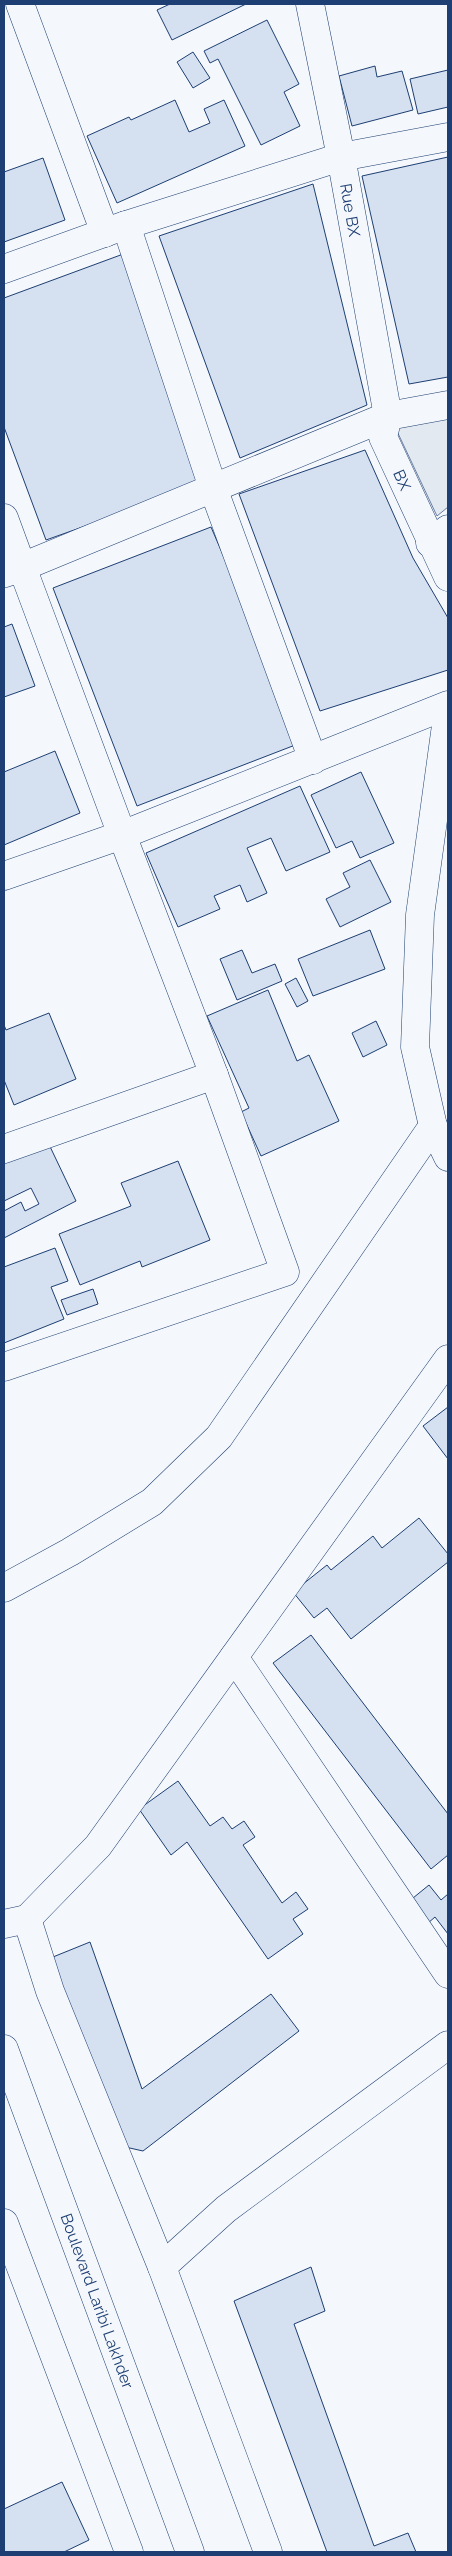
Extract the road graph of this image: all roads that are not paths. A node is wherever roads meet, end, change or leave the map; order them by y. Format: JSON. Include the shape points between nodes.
{"nodes":[{"id":1,"x":20,"y":4,"type":"edge"},
{"id":2,"x":310,"y":4,"type":"edge"},
{"id":3,"x":448,"y":137,"type":"edge"},
{"id":4,"x":340,"y":157,"type":"junction"},
{"id":5,"x":115,"y":229,"type":"junction"},
{"id":6,"x":4,"y":269,"type":"edge"},
{"id":7,"x":448,"y":405,"type":"edge"},
{"id":8,"x":388,"y":416,"type":"junction"},
{"id":9,"x":213,"y":488,"type":"junction"},
{"id":10,"x":4,"y":518,"type":"edge"},
{"id":11,"x":439,"y":536,"type":"edge"},
{"id":12,"x":13,"y":570,"type":"edge"},
{"id":13,"x":448,"y":577,"type":"edge"},
{"id":14,"x":448,"y":706,"type":"edge"},
{"id":15,"x":448,"y":711,"type":"edge"},
{"id":16,"x":313,"y":760,"type":"junction"},
{"id":17,"x":122,"y":835,"type":"junction"},
{"id":18,"x":4,"y":876,"type":"edge"},
{"id":19,"x":214,"y":1075,"type":"junction"},
{"id":20,"x":433,"y":1126,"type":"junction"},
{"id":21,"x":4,"y":1149,"type":"edge"},
{"id":22,"x":448,"y":1157,"type":"edge"},
{"id":23,"x":448,"y":1359,"type":"edge"},
{"id":24,"x":4,"y":1367,"type":"edge"},
{"id":25,"x":4,"y":1588,"type":"edge"},
{"id":26,"x":234,"y":1657,"type":"junction"},
{"id":27,"x":15,"y":1921,"type":"edge"},
{"id":28,"x":448,"y":1974,"type":"edge"},
{"id":29,"x":448,"y":2044,"type":"edge"},
{"id":30,"x":4,"y":2049,"type":"edge"},
{"id":31,"x":4,"y":2223,"type":"edge"},
{"id":32,"x":162,"y":2267,"type":"junction"},
{"id":33,"x":129,"y":2552,"type":"edge"},
{"id":34,"x":190,"y":2552,"type":"edge"},
{"id":35,"x":268,"y":2552,"type":"edge"}],
"edges":[{"from":1,"to":5,"type":"street"},
{"from":2,"to":4,"type":"street","name":"Rue BX"},
{"from":3,"to":4,"type":"street"},
{"from":4,"to":5,"type":"street"},
{"from":4,"to":8,"type":"street","name":"Rue BX"},
{"from":5,"to":6,"type":"street"},
{"from":5,"to":9,"type":"street"},
{"from":7,"to":8,"type":"street"},
{"from":8,"to":9,"type":"street"},
{"from":8,"to":11,"type":"street","name":"BX","via":[[383,437]]},
{"from":9,"to":12,"type":"street"},
{"from":9,"to":16,"type":"street"},
{"from":10,"to":12,"type":"street"},
{"from":11,"to":13,"type":"street","name":"BX"},
{"from":12,"to":17,"type":"street"},
{"from":14,"to":16,"type":"street"},
{"from":15,"to":20,"type":"street","via":[[419,924],[415,1047]]},
{"from":16,"to":17,"type":"street"},
{"from":17,"to":18,"type":"street"},
{"from":17,"to":19,"type":"street"},
{"from":19,"to":21,"type":"street"},
{"from":19,"to":24,"type":"street","via":[[285,1272]]},
{"from":20,"to":22,"type":"street"},
{"from":20,"to":25,"type":"street","via":[[219,1437],[152,1502]]},
{"from":23,"to":26,"type":"street"},
{"from":26,"to":27,"type":"street","via":[[98,1846]]},
{"from":26,"to":28,"type":"street"},
{"from":27,"to":32,"type":"street","via":[[50,1991]]},
{"from":29,"to":32,"type":"street","via":[[226,2209]]},
{"from":30,"to":34,"type":"street","name":"Boulevard Laribi Lakhder"},
{"from":31,"to":33,"type":"street"},
{"from":32,"to":35,"type":"street"}]}
